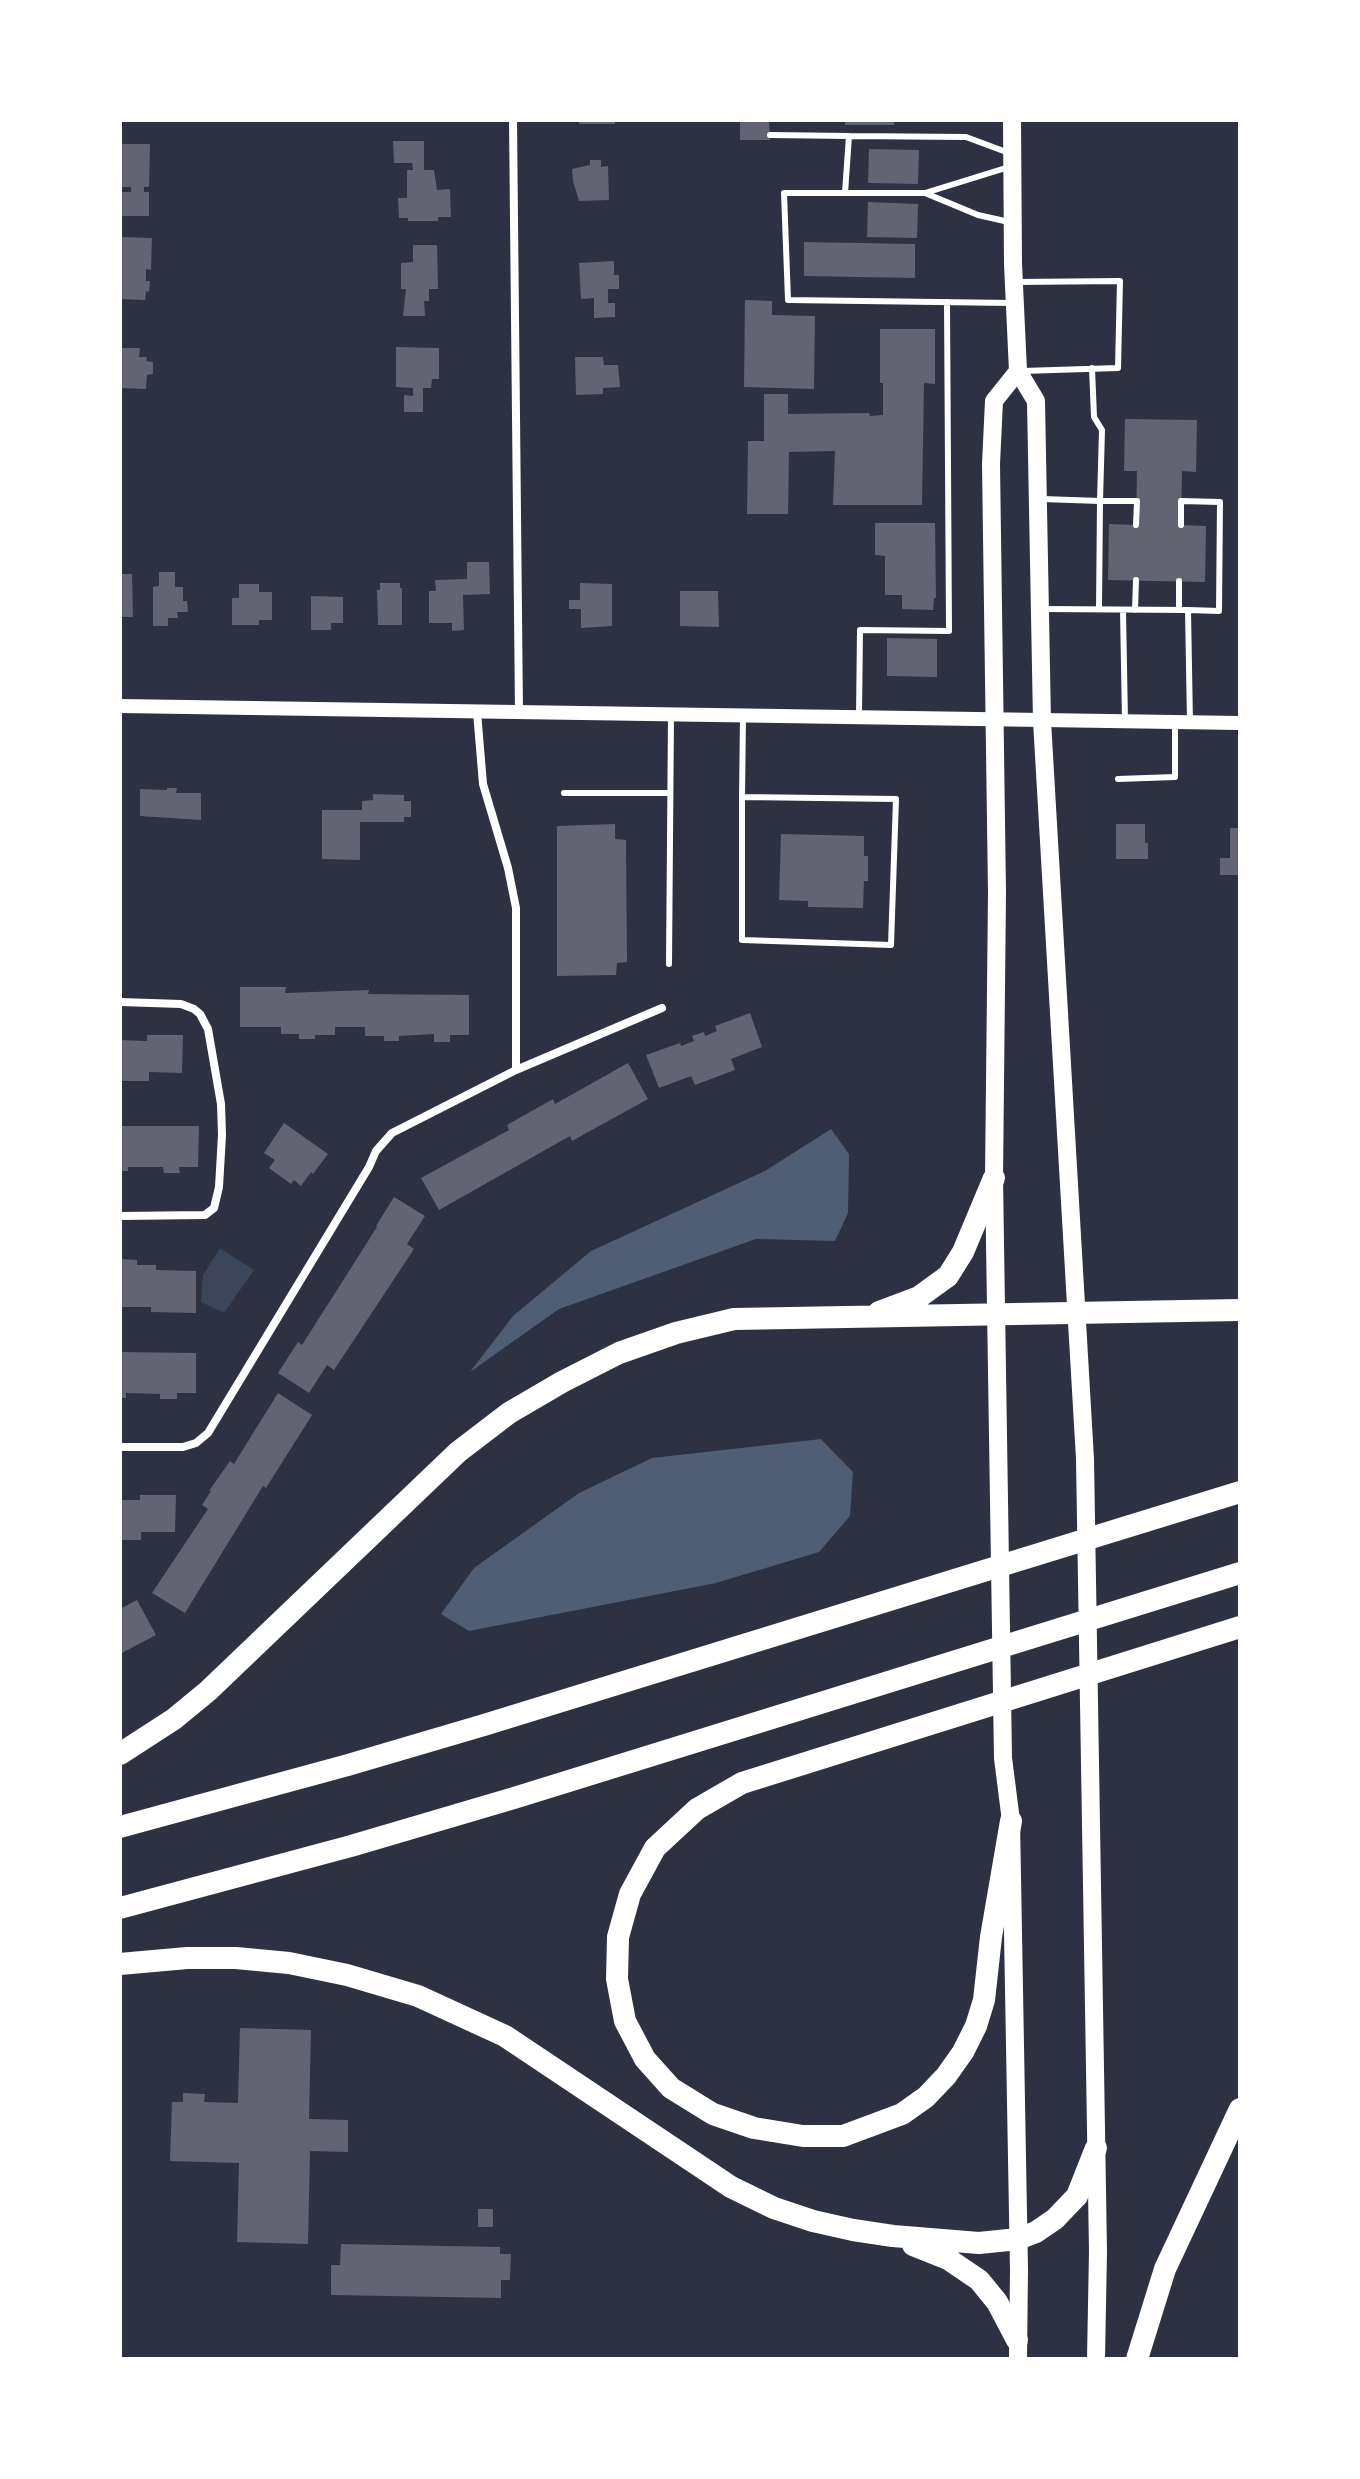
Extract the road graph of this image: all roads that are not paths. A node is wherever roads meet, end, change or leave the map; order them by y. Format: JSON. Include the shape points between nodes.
{"nodes":[{"id":1,"x":513,"y":120,"type":"edge"},
{"id":2,"x":1012,"y":120,"type":"edge"},
{"id":3,"x":770,"y":135,"type":"dead end"},
{"id":4,"x":849,"y":136,"type":"junction"},
{"id":5,"x":1012,"y":160,"type":"junction"},
{"id":6,"x":845,"y":193,"type":"junction"},
{"id":7,"x":925,"y":193,"type":"junction"},
{"id":8,"x":1013,"y":223,"type":"junction"},
{"id":9,"x":1014,"y":282,"type":"junction"},
{"id":10,"x":947,"y":302,"type":"junction"},
{"id":11,"x":1015,"y":303,"type":"junction"},
{"id":12,"x":1092,"y":368,"type":"junction"},
{"id":13,"x":1018,"y":371,"type":"junction"},
{"id":14,"x":1038,"y":499,"type":"junction"},
{"id":15,"x":1100,"y":501,"type":"junction"},
{"id":16,"x":1136,"y":525,"type":"dead end"},
{"id":17,"x":1181,"y":525,"type":"dead end"},
{"id":18,"x":1136,"y":580,"type":"dead end"},
{"id":19,"x":1179,"y":581,"type":"dead end"},
{"id":20,"x":1040,"y":609,"type":"junction"},
{"id":21,"x":1099,"y":609,"type":"junction"},
{"id":22,"x":1123,"y":610,"type":"junction"},
{"id":23,"x":1135,"y":610,"type":"junction"},
{"id":24,"x":1179,"y":610,"type":"junction"},
{"id":25,"x":1188,"y":610,"type":"junction"},
{"id":26,"x":120,"y":706,"type":"edge"},
{"id":27,"x":477,"y":712,"type":"junction"},
{"id":28,"x":519,"y":712,"type":"junction"},
{"id":29,"x":671,"y":715,"type":"junction"},
{"id":30,"x":743,"y":716,"type":"junction"},
{"id":31,"x":859,"y":718,"type":"junction"},
{"id":32,"x":994,"y":721,"type":"junction"},
{"id":33,"x":1042,"y":721,"type":"junction"},
{"id":34,"x":1125,"y":722,"type":"junction"},
{"id":35,"x":1175,"y":723,"type":"junction"},
{"id":36,"x":1190,"y":723,"type":"junction"},
{"id":37,"x":1240,"y":723,"type":"edge"},
{"id":38,"x":1118,"y":779,"type":"dead end"},
{"id":39,"x":564,"y":793,"type":"dead end"},
{"id":40,"x":670,"y":793,"type":"junction"},
{"id":41,"x":742,"y":797,"type":"junction"},
{"id":42,"x":669,"y":964,"type":"dead end"},
{"id":43,"x":120,"y":1002,"type":"edge"},
{"id":44,"x":662,"y":1008,"type":"dead end"},
{"id":45,"x":516,"y":1070,"type":"junction"},
{"id":46,"x":994,"y":1178,"type":"junction"},
{"id":47,"x":120,"y":1216,"type":"edge"},
{"id":48,"x":1240,"y":1310,"type":"edge"},
{"id":49,"x":997,"y":1315,"type":"junction"},
{"id":50,"x":1077,"y":1315,"type":"junction"},
{"id":51,"x":862,"y":1318,"type":"junction"},
{"id":52,"x":120,"y":1447,"type":"edge"},
{"id":53,"x":1240,"y":1492,"type":"edge"},
{"id":54,"x":1240,"y":1573,"type":"edge"},
{"id":55,"x":1240,"y":1627,"type":"edge"},
{"id":56,"x":120,"y":1754,"type":"edge"},
{"id":57,"x":1011,"y":1821,"type":"junction"},
{"id":58,"x":120,"y":1827,"type":"edge"},
{"id":59,"x":120,"y":1908,"type":"edge"},
{"id":60,"x":120,"y":1964,"type":"edge"},
{"id":61,"x":1240,"y":2109,"type":"edge"},
{"id":62,"x":1096,"y":2148,"type":"junction"},
{"id":63,"x":893,"y":2236,"type":"junction"},
{"id":64,"x":1018,"y":2239,"type":"junction"},
{"id":65,"x":1018,"y":2350,"type":"edge"},
{"id":66,"x":1096,"y":2359,"type":"edge"},
{"id":67,"x":1137,"y":2359,"type":"edge"}],
"edges":[{"from":1,"to":28,"type":"street"},
{"from":2,"to":5,"type":"main road"},
{"from":3,"to":4,"type":"lane"},
{"from":4,"to":5,"type":"lane","via":[[966,137]]},
{"from":4,"to":6,"type":"lane"},
{"from":5,"to":7,"type":"lane"},
{"from":5,"to":8,"type":"main road"},
{"from":6,"to":7,"type":"lane"},
{"from":6,"to":10,"type":"lane","via":[[784,193],[788,300]]},
{"from":7,"to":8,"type":"lane"},
{"from":8,"to":9,"type":"main road"},
{"from":9,"to":11,"type":"main road"},
{"from":9,"to":12,"type":"lane","via":[[1120,281],[1118,368]]},
{"from":10,"to":11,"type":"lane"},
{"from":10,"to":31,"type":"lane","via":[[949,631],[860,630]]},
{"from":11,"to":13,"type":"main road"},
{"from":12,"to":13,"type":"lane"},
{"from":12,"to":15,"type":"lane","via":[[1094,417],[1102,430]]},
{"from":13,"to":14,"type":"main road","via":[[1036,401]]},
{"from":13,"to":32,"type":"main road","via":[[994,401]]},
{"from":14,"to":15,"type":"lane"},
{"from":14,"to":20,"type":"main road"},
{"from":15,"to":16,"type":"lane","via":[[1137,501]]},
{"from":15,"to":21,"type":"lane"},
{"from":17,"to":25,"type":"lane","via":[[1181,501],[1220,502],[1219,611]]},
{"from":18,"to":23,"type":"lane"},
{"from":19,"to":24,"type":"lane"},
{"from":20,"to":21,"type":"lane"},
{"from":20,"to":33,"type":"main road"},
{"from":21,"to":22,"type":"lane"},
{"from":22,"to":23,"type":"lane"},
{"from":22,"to":34,"type":"lane"},
{"from":23,"to":24,"type":"lane"},
{"from":24,"to":25,"type":"lane"},
{"from":25,"to":36,"type":"lane"},
{"from":26,"to":27,"type":"street"},
{"from":27,"to":28,"type":"street"},
{"from":27,"to":45,"type":"street","via":[[483,784],[516,908]]},
{"from":28,"to":29,"type":"street"},
{"from":29,"to":30,"type":"street"},
{"from":29,"to":40,"type":"lane"},
{"from":30,"to":31,"type":"street"},
{"from":30,"to":41,"type":"lane"},
{"from":31,"to":32,"type":"street"},
{"from":32,"to":33,"type":"street"},
{"from":32,"to":46,"type":"main road"},
{"from":33,"to":34,"type":"street"},
{"from":33,"to":50,"type":"main road"},
{"from":34,"to":35,"type":"street"},
{"from":35,"to":36,"type":"street"},
{"from":35,"to":38,"type":"lane","via":[[1175,777]]},
{"from":36,"to":37,"type":"street"},
{"from":39,"to":40,"type":"lane"},
{"from":40,"to":42,"type":"lane"},
{"from":41,"to":41,"type":"lane","via":[[896,799],[891,945],[742,940]]},
{"from":43,"to":47,"type":"street","via":[[181,1004],[200,1014],[208,1029],[222,1135],[214,1208],[205,1215]]},
{"from":44,"to":45,"type":"street"},
{"from":45,"to":52,"type":"street","via":[[403,1127],[379,1146],[208,1433],[178,1447]]},
{"from":46,"to":49,"type":"main road"},
{"from":46,"to":51,"type":"highway","via":[[948,1276],[919,1297]]},
{"from":48,"to":50,"type":"highway"},
{"from":49,"to":50,"type":"highway"},
{"from":49,"to":51,"type":"highway"},
{"from":49,"to":57,"type":"main road","via":[[1003,1758]]},
{"from":50,"to":62,"type":"main road","via":[[1085,1459]]},
{"from":51,"to":56,"type":"highway","via":[[734,1319],[676,1333],[619,1353],[535,1397],[458,1452],[208,1691]]},
{"from":53,"to":58,"type":"highway","via":[[484,1725]]},
{"from":54,"to":59,"type":"highway","via":[[514,1798]]},
{"from":55,"to":57,"type":"highway","via":[[742,1783],[697,1809],[655,1848],[630,1894],[618,1937],[617,1979],[625,2021],[645,2059],[671,2088],[713,2114],[754,2128],[843,2136],[902,2114],[946,2076],[976,2026]]},
{"from":57,"to":64,"type":"main road"},
{"from":60,"to":63,"type":"highway","via":[[187,1958],[289,1963],[418,1996],[517,2043],[731,2187],[813,2221]]},
{"from":61,"to":67,"type":"highway","via":[[1165,2269]]},
{"from":62,"to":64,"type":"highway","via":[[1077,2196],[1055,2219]]},
{"from":62,"to":66,"type":"main road"},
{"from":63,"to":64,"type":"highway","via":[[979,2243]]},
{"from":63,"to":65,"type":"highway","via":[[948,2259],[989,2290]]},
{"from":64,"to":65,"type":"main road"}]}
